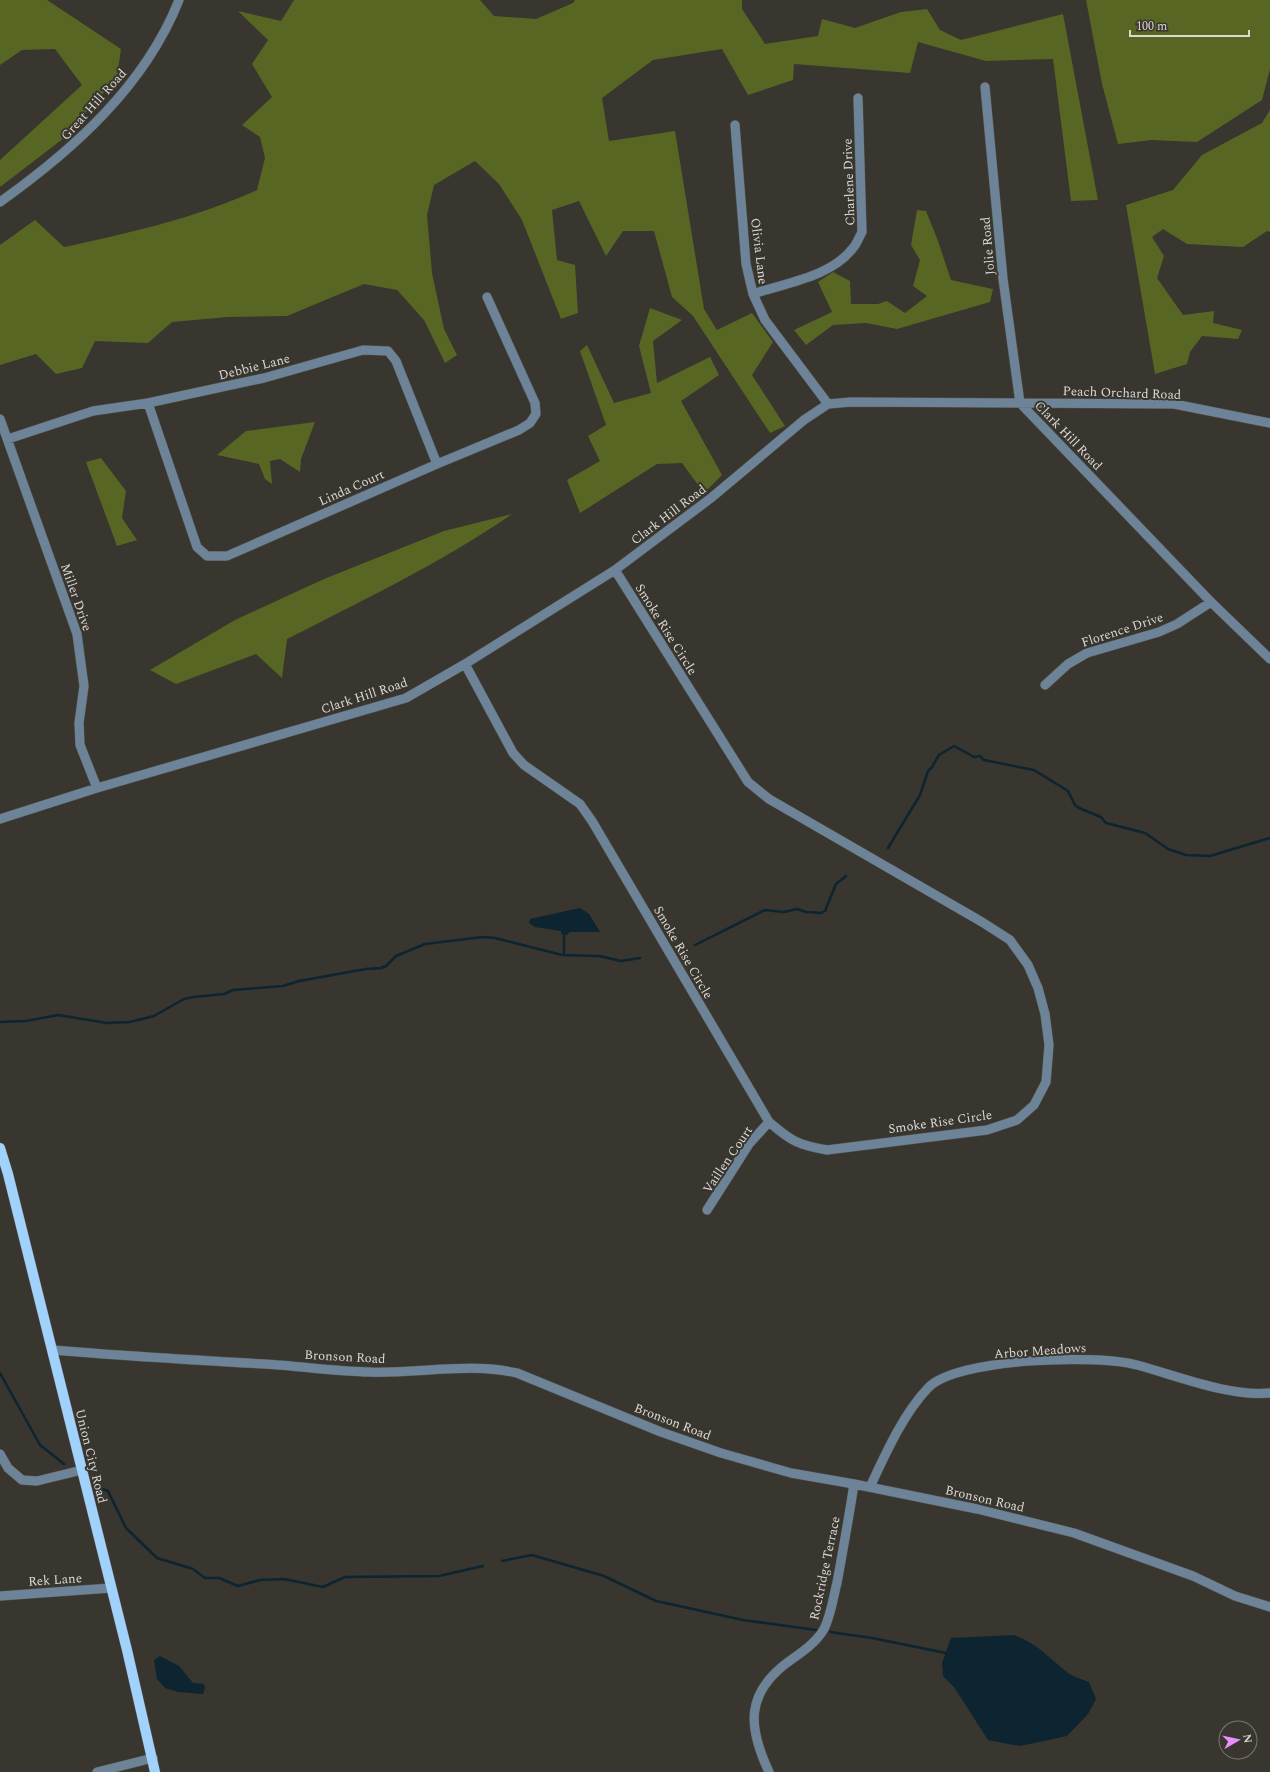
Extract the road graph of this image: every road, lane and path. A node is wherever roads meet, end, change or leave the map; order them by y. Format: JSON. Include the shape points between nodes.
{"nodes":[{"id":1,"x":179,"y":0,"type":"edge"},
{"id":2,"x":985,"y":87,"type":"dead end"},
{"id":3,"x":858,"y":98,"type":"dead end"},
{"id":4,"x":735,"y":125,"type":"dead end"},
{"id":5,"x":0,"y":202,"type":"edge"},
{"id":6,"x":753,"y":294,"type":"junction"},
{"id":7,"x":487,"y":297,"type":"dead end"},
{"id":8,"x":148,"y":403,"type":"junction"},
{"id":9,"x":1020,"y":403,"type":"junction"},
{"id":10,"x":828,"y":404,"type":"junction"},
{"id":11,"x":0,"y":419,"type":"edge"},
{"id":12,"x":1270,"y":423,"type":"edge"},
{"id":13,"x":8,"y":439,"type":"junction"},
{"id":14,"x":437,"y":464,"type":"junction"},
{"id":15,"x":615,"y":570,"type":"junction"},
{"id":16,"x":1211,"y":602,"type":"junction"},
{"id":17,"x":1270,"y":660,"type":"edge"},
{"id":18,"x":465,"y":664,"type":"junction"},
{"id":19,"x":1045,"y":685,"type":"dead end"},
{"id":20,"x":97,"y":788,"type":"junction"},
{"id":21,"x":0,"y":819,"type":"edge"},
{"id":22,"x":768,"y":1122,"type":"junction"},
{"id":23,"x":0,"y":1148,"type":"edge"},
{"id":24,"x":707,"y":1210,"type":"dead end"},
{"id":25,"x":53,"y":1350,"type":"junction"},
{"id":26,"x":1270,"y":1393,"type":"edge"},
{"id":27,"x":0,"y":1454,"type":"edge"},
{"id":28,"x":82,"y":1470,"type":"junction"},
{"id":29,"x":854,"y":1484,"type":"junction"},
{"id":30,"x":870,"y":1487,"type":"junction"},
{"id":31,"x":111,"y":1588,"type":"junction"},
{"id":32,"x":0,"y":1596,"type":"edge"},
{"id":33,"x":1270,"y":1607,"type":"edge"},
{"id":34,"x":153,"y":1758,"type":"junction"},
{"id":35,"x":97,"y":1772,"type":"edge"},
{"id":36,"x":155,"y":1772,"type":"edge"},
{"id":37,"x":769,"y":1772,"type":"edge"}],
"edges":[{"from":1,"to":5,"type":"street","name":"Great Hill Road","via":[[165,31],[145,64],[112,106],[69,150]]},
{"from":2,"to":9,"type":"street","name":"Jolie Road","via":[[1003,279]]},
{"from":3,"to":6,"type":"street","name":"Charlene Drive","via":[[862,232],[854,248],[834,265],[817,273]]},
{"from":4,"to":6,"type":"street","name":"Olivia Lane","via":[[746,264]]},
{"from":6,"to":10,"type":"street","name":"Olivia Lane","via":[[765,320]]},
{"from":7,"to":14,"type":"street","name":"Linda Court","via":[[535,403],[536,414],[530,423],[519,430]]},
{"from":8,"to":13,"type":"street","name":"Debbie Lane","via":[[93,411]]},
{"from":8,"to":14,"type":"street","name":"Debbie Lane","via":[[264,378],[363,350],[388,352],[396,361]]},
{"from":8,"to":14,"type":"street","name":"Linda Court","via":[[197,547],[207,556],[227,556]]},
{"from":9,"to":10,"type":"street","name":"Clark Hill Road"},
{"from":9,"to":12,"type":"street","name":"Peach Orchard Road","via":[[1174,404]]},
{"from":9,"to":16,"type":"street","name":"Clark Hill Road"},
{"from":10,"to":15,"type":"street","name":"Clark Hill Road","via":[[804,420],[711,498]]},
{"from":11,"to":13,"type":"street","name":"Miller Drive"},
{"from":13,"to":20,"type":"street","name":"Miller Drive","via":[[77,634],[84,686],[79,723],[80,744]]},
{"from":15,"to":18,"type":"street","name":"Clark Hill Road"},
{"from":15,"to":22,"type":"street","name":"Smoke Rise Circle","via":[[748,782],[769,799],[1010,940],[1028,965],[1042,1001],[1049,1045],[1046,1082],[1034,1105],[1017,1120],[987,1130],[827,1150],[790,1140]]},
{"from":16,"to":17,"type":"street","name":"Clark Hill Road"},
{"from":16,"to":19,"type":"street","name":"Florence Drive","via":[[1177,624],[1159,632],[1086,653],[1068,664]]},
{"from":18,"to":20,"type":"street","name":"Clark Hill Road","via":[[406,698]]},
{"from":18,"to":22,"type":"street","name":"Smoke Rise Circle","via":[[513,753],[524,765],[580,804],[592,821]]},
{"from":20,"to":21,"type":"street","name":"Clark Hill Road"},
{"from":22,"to":24,"type":"street","name":"Vaillen Court","via":[[749,1144]]},
{"from":23,"to":25,"type":"main road","name":"Union City Road"},
{"from":25,"to":28,"type":"main road","name":"Union City Road"},
{"from":25,"to":29,"type":"street","name":"Bronson Road","via":[[163,1360],[370,1372],[474,1368],[505,1370],[721,1453],[791,1473]]},
{"from":26,"to":30,"type":"street","name":"Arbor Meadows","via":[[1235,1392],[1135,1364],[1104,1359],[1013,1363],[968,1369],[946,1375],[928,1387],[887,1451]]},
{"from":27,"to":28,"type":"street","via":[[8,1468],[22,1480],[37,1481]]},
{"from":28,"to":31,"type":"main road","name":"Union City Road"},
{"from":29,"to":30,"type":"street","name":"Bronson Road"},
{"from":29,"to":37,"type":"street","name":"Rockridge Terrace","via":[[833,1602],[823,1630],[810,1646],[768,1680],[758,1698],[754,1732]]},
{"from":30,"to":33,"type":"street","name":"Bronson Road","via":[[977,1509],[1074,1533],[1193,1576],[1235,1596]]},
{"from":31,"to":32,"type":"street","name":"Rek Lane"},
{"from":31,"to":34,"type":"main road","name":"Union City Road"},
{"from":34,"to":35,"type":"street"},
{"from":34,"to":36,"type":"main road","name":"Union City Road"}]}
